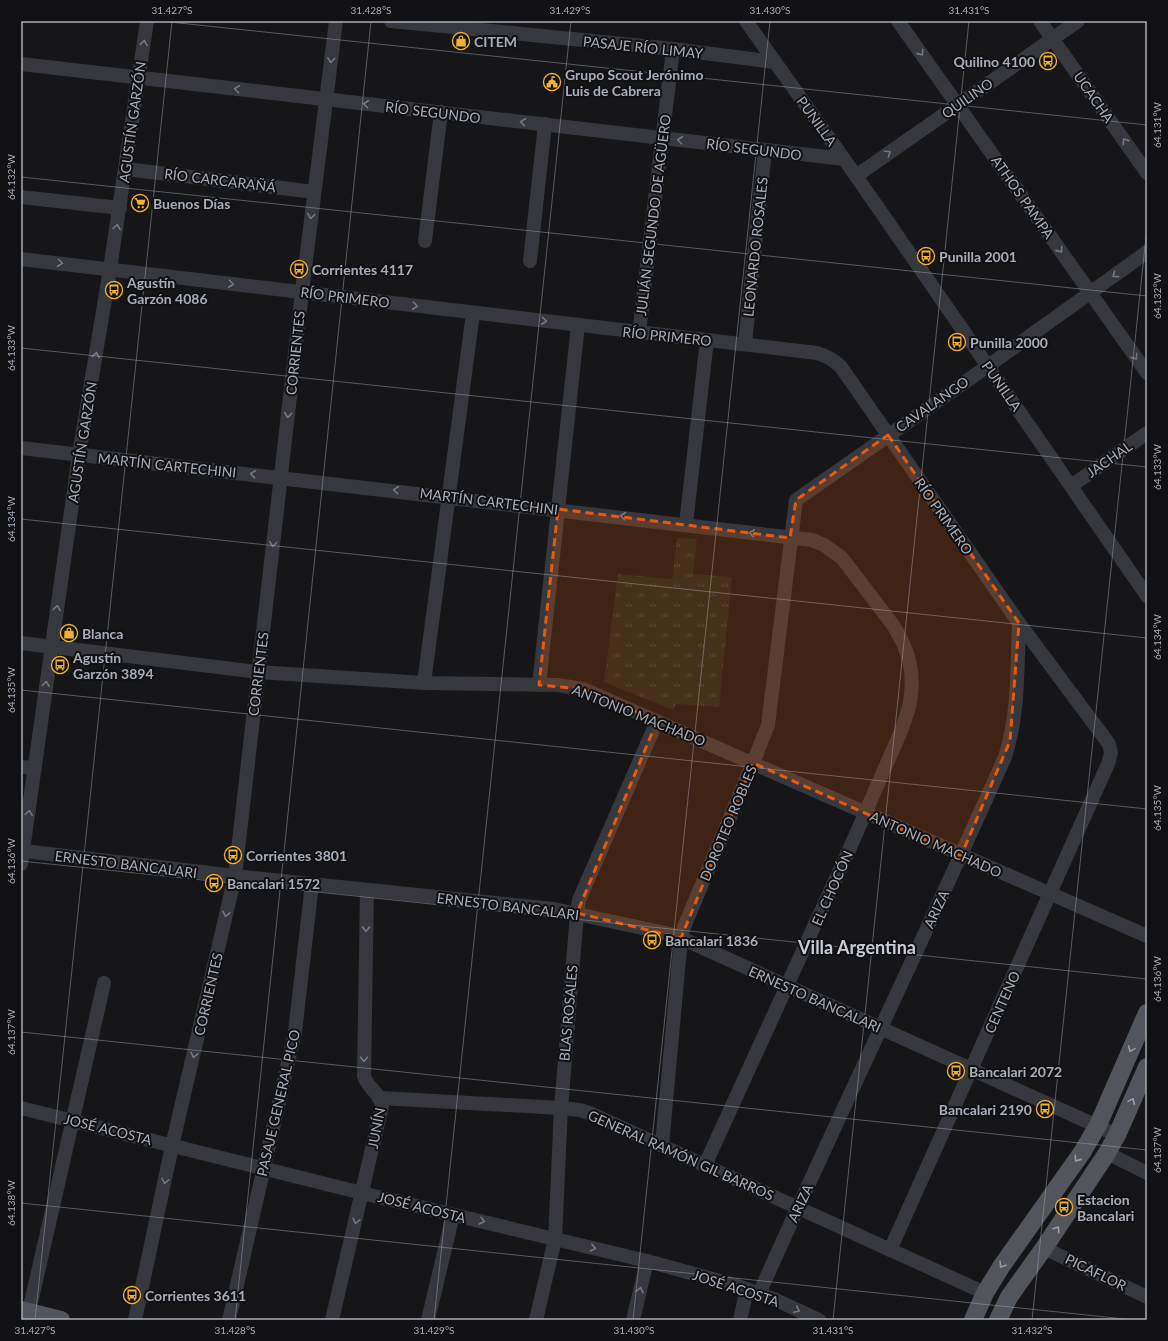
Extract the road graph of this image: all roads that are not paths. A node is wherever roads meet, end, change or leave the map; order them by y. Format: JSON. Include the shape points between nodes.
{"nodes":[{"id":1,"x":147,"y":21,"type":"edge"},
{"id":2,"x":336,"y":21,"type":"edge"},
{"id":3,"x":391,"y":21,"type":"edge"},
{"id":4,"x":746,"y":21,"type":"edge"},
{"id":5,"x":898,"y":21,"type":"edge"},
{"id":6,"x":1040,"y":21,"type":"edge"},
{"id":7,"x":1078,"y":21,"type":"edge"},
{"id":8,"x":492,"y":26,"type":"edge"},
{"id":9,"x":1052,"y":39,"type":"junction"},
{"id":10,"x":673,"y":49,"type":"junction"},
{"id":11,"x":775,"y":62,"type":"junction"},
{"id":12,"x":21,"y":64,"type":"edge"},
{"id":13,"x":139,"y":78,"type":"junction"},
{"id":14,"x":326,"y":99,"type":"junction"},
{"id":15,"x":958,"y":105,"type":"junction"},
{"id":16,"x":441,"y":112,"type":"junction"},
{"id":17,"x":545,"y":124,"type":"junction"},
{"id":18,"x":662,"y":138,"type":"junction"},
{"id":19,"x":765,"y":150,"type":"junction"},
{"id":20,"x":844,"y":159,"type":"junction"},
{"id":21,"x":126,"y":168,"type":"junction"},
{"id":22,"x":1147,"y":173,"type":"edge"},
{"id":23,"x":856,"y":176,"type":"junction"},
{"id":24,"x":314,"y":192,"type":"junction"},
{"id":25,"x":21,"y":197,"type":"edge"},
{"id":26,"x":120,"y":208,"type":"junction"},
{"id":27,"x":425,"y":240,"type":"dead end"},
{"id":28,"x":1147,"y":252,"type":"edge"},
{"id":29,"x":21,"y":259,"type":"edge"},
{"id":30,"x":530,"y":261,"type":"dead end"},
{"id":31,"x":110,"y":269,"type":"junction"},
{"id":32,"x":302,"y":292,"type":"junction"},
{"id":33,"x":1090,"y":293,"type":"junction"},
{"id":34,"x":473,"y":313,"type":"junction"},
{"id":35,"x":578,"y":325,"type":"junction"},
{"id":36,"x":639,"y":333,"type":"junction"},
{"id":37,"x":708,"y":340,"type":"junction"},
{"id":38,"x":745,"y":344,"type":"junction"},
{"id":39,"x":988,"y":366,"type":"junction"},
{"id":40,"x":1147,"y":373,"type":"edge"},
{"id":41,"x":1147,"y":433,"type":"edge"},
{"id":42,"x":888,"y":435,"type":"junction"},
{"id":43,"x":21,"y":448,"type":"edge"},
{"id":44,"x":79,"y":455,"type":"junction"},
{"id":45,"x":281,"y":478,"type":"junction"},
{"id":46,"x":1071,"y":486,"type":"junction"},
{"id":47,"x":449,"y":496,"type":"junction"},
{"id":48,"x":796,"y":500,"type":"joint"},
{"id":49,"x":558,"y":509,"type":"junction"},
{"id":50,"x":686,"y":524,"type":"junction"},
{"id":51,"x":790,"y":538,"type":"junction"},
{"id":52,"x":1147,"y":596,"type":"edge"},
{"id":53,"x":1019,"y":623,"type":"junction"},
{"id":54,"x":21,"y":643,"type":"edge"},
{"id":55,"x":52,"y":646,"type":"junction"},
{"id":56,"x":906,"y":648,"type":"joint"},
{"id":57,"x":258,"y":672,"type":"junction"},
{"id":58,"x":424,"y":683,"type":"junction"},
{"id":59,"x":539,"y":685,"type":"junction"},
{"id":60,"x":656,"y":721,"type":"junction"},
{"id":61,"x":1111,"y":753,"type":"joint"},
{"id":62,"x":753,"y":763,"type":"junction"},
{"id":63,"x":28,"y":768,"type":"edge"},
{"id":64,"x":866,"y":813,"type":"junction"},
{"id":65,"x":961,"y":856,"type":"junction"},
{"id":66,"x":22,"y":858,"type":"edge"},
{"id":67,"x":235,"y":876,"type":"junction"},
{"id":68,"x":312,"y":884,"type":"junction"},
{"id":69,"x":367,"y":890,"type":"junction"},
{"id":70,"x":1050,"y":894,"type":"junction"},
{"id":71,"x":577,"y":913,"type":"junction"},
{"id":72,"x":1147,"y":936,"type":"edge"},
{"id":73,"x":681,"y":938,"type":"junction"},
{"id":74,"x":104,"y":983,"type":"dead end"},
{"id":75,"x":788,"y":987,"type":"junction"},
{"id":76,"x":1147,"y":1013,"type":"edge"},
{"id":77,"x":881,"y":1028,"type":"junction"},
{"id":78,"x":1147,"y":1067,"type":"edge"},
{"id":79,"x":972,"y":1069,"type":"junction"},
{"id":80,"x":381,"y":1098,"type":"junction"},
{"id":81,"x":21,"y":1108,"type":"edge"},
{"id":82,"x":561,"y":1108,"type":"junction"},
{"id":83,"x":74,"y":1121,"type":"junction"},
{"id":84,"x":1098,"y":1125,"type":"junction"},
{"id":85,"x":1117,"y":1135,"type":"junction"},
{"id":86,"x":662,"y":1145,"type":"junction"},
{"id":87,"x":172,"y":1146,"type":"junction"},
{"id":88,"x":1108,"y":1153,"type":"junction"},
{"id":89,"x":705,"y":1165,"type":"junction"},
{"id":90,"x":264,"y":1168,"type":"junction"},
{"id":91,"x":1147,"y":1173,"type":"edge"},
{"id":92,"x":362,"y":1193,"type":"junction"},
{"id":93,"x":798,"y":1207,"type":"junction"},
{"id":94,"x":453,"y":1215,"type":"junction"},
{"id":95,"x":555,"y":1239,"type":"junction"},
{"id":96,"x":1044,"y":1248,"type":"junction"},
{"id":97,"x":890,"y":1250,"type":"junction"},
{"id":98,"x":647,"y":1261,"type":"junction"},
{"id":99,"x":753,"y":1291,"type":"junction"},
{"id":100,"x":986,"y":1293,"type":"junction"},
{"id":101,"x":1147,"y":1297,"type":"edge"},
{"id":102,"x":25,"y":1314,"type":"edge"},
{"id":103,"x":61,"y":1320,"type":"edge"},
{"id":104,"x":135,"y":1320,"type":"edge"},
{"id":105,"x":229,"y":1320,"type":"edge"},
{"id":106,"x":332,"y":1320,"type":"edge"},
{"id":107,"x":428,"y":1320,"type":"edge"},
{"id":108,"x":536,"y":1320,"type":"edge"},
{"id":109,"x":633,"y":1320,"type":"edge"},
{"id":110,"x":740,"y":1320,"type":"edge"},
{"id":111,"x":819,"y":1320,"type":"edge"},
{"id":112,"x":972,"y":1320,"type":"edge"},
{"id":113,"x":998,"y":1320,"type":"edge"}],
"edges":[{"from":13,"to":1,"type":"street","name":"AGUSTÍN GARZÓN","one_way":true},
{"from":2,"to":14,"type":"street","name":"CORRIENTES","one_way":true},
{"from":3,"to":8,"type":"street","name":"PASAJE RÍO LIMAY"},
{"from":4,"to":11,"type":"street","name":"PUNILLA"},
{"from":5,"to":15,"type":"street","name":"ATHOS PAMPA","one_way":true},
{"from":6,"to":9,"type":"street","name":"UCACHA"},
{"from":7,"to":9,"type":"street","name":"QUILINO"},
{"from":8,"to":10,"type":"street","name":"PASAJE RÍO LIMAY"},
{"from":9,"to":15,"type":"street","name":"QUILINO"},
{"from":22,"to":9,"type":"street","name":"UCACHA","one_way":true},
{"from":10,"to":11,"type":"street","name":"PASAJE RÍO LIMAY"},
{"from":10,"to":18,"type":"street","name":"JULIÁN SEGUNDO DE AGÜERO"},
{"from":11,"to":20,"type":"street","name":"PUNILLA"},
{"from":12,"to":13,"type":"street","name":"RÍO SEGUNDO"},
{"from":14,"to":13,"type":"street","name":"RÍO SEGUNDO","one_way":true},
{"from":13,"to":21,"type":"street","name":"AGUSTÍN GARZÓN"},
{"from":16,"to":14,"type":"street","name":"RÍO SEGUNDO","one_way":true},
{"from":14,"to":24,"type":"street","name":"CORRIENTES"},
{"from":23,"to":15,"type":"street","name":"QUILINO","one_way":true},
{"from":15,"to":33,"type":"street","name":"ATHOS PAMPA","one_way":true},
{"from":17,"to":16,"type":"street","name":"RÍO SEGUNDO","one_way":true},
{"from":16,"to":27,"type":"street"},
{"from":17,"to":18,"type":"street","name":"RÍO SEGUNDO"},
{"from":17,"to":30,"type":"street"},
{"from":19,"to":18,"type":"street","name":"RÍO SEGUNDO","one_way":true},
{"from":18,"to":36,"type":"street","name":"JULIÁN SEGUNDO DE AGÜERO"},
{"from":19,"to":20,"type":"street","name":"RÍO SEGUNDO"},
{"from":19,"to":38,"type":"street","name":"LEONARDO ROSALES"},
{"from":20,"to":23,"type":"street","name":"PUNILLA"},
{"from":21,"to":24,"type":"street","name":"RÍO CARCARAÑÁ"},
{"from":21,"to":26,"type":"street","name":"AGUSTÍN GARZÓN"},
{"from":23,"to":39,"type":"street","name":"PUNILLA"},
{"from":24,"to":32,"type":"street","name":"CORRIENTES","one_way":true},
{"from":25,"to":26,"type":"street"},
{"from":31,"to":26,"type":"street","name":"AGUSTÍN GARZÓN","one_way":true},
{"from":28,"to":33,"type":"street","name":"CAVALANGO","one_way":true},
{"from":29,"to":31,"type":"street","name":"RÍO PRIMERO","one_way":true},
{"from":31,"to":32,"type":"street","name":"RÍO PRIMERO","one_way":true},
{"from":44,"to":31,"type":"street","name":"AGUSTÍN GARZÓN","one_way":true},
{"from":32,"to":34,"type":"street","name":"RÍO PRIMERO","one_way":true},
{"from":32,"to":45,"type":"street","name":"CORRIENTES","one_way":true},
{"from":33,"to":39,"type":"street","name":"CAVALANGO"},
{"from":33,"to":40,"type":"street","name":"ATHOS PAMPA","one_way":true},
{"from":34,"to":35,"type":"street","name":"RÍO PRIMERO","one_way":true},
{"from":34,"to":47,"type":"street"},
{"from":35,"to":36,"type":"street","name":"RÍO PRIMERO"},
{"from":35,"to":49,"type":"street"},
{"from":36,"to":37,"type":"street","name":"RÍO PRIMERO"},
{"from":37,"to":38,"type":"street","name":"RÍO PRIMERO"},
{"from":37,"to":50,"type":"street"},
{"from":38,"to":42,"type":"street","name":"RÍO PRIMERO","via":[[817,353],[836,361]]},
{"from":39,"to":42,"type":"street","name":"CAVALANGO"},
{"from":39,"to":46,"type":"street","name":"PUNILLA"},
{"from":41,"to":46,"type":"street","name":"JACHAL"},
{"from":42,"to":48,"type":"street","name":"CAVALANGO"},
{"from":42,"to":53,"type":"street","name":"RÍO PRIMERO"},
{"from":43,"to":44,"type":"street","name":"MARTÍN CARTECHINI"},
{"from":45,"to":44,"type":"street","name":"MARTÍN CARTECHINI","one_way":true},
{"from":55,"to":44,"type":"street","name":"AGUSTÍN GARZÓN","one_way":true},
{"from":47,"to":45,"type":"street","name":"MARTÍN CARTECHINI","one_way":true},
{"from":45,"to":57,"type":"street","name":"CORRIENTES","one_way":true},
{"from":46,"to":52,"type":"street","name":"PUNILLA"},
{"from":47,"to":49,"type":"street","name":"MARTÍN CARTECHINI"},
{"from":47,"to":58,"type":"street"},
{"from":48,"to":51,"type":"street","name":"DOROTEO ROBLES"},
{"from":50,"to":49,"type":"street","name":"MARTÍN CARTECHINI","one_way":true},
{"from":49,"to":59,"type":"street"},
{"from":51,"to":50,"type":"street","name":"MARTÍN CARTECHINI","one_way":true},
{"from":51,"to":56,"type":"street","name":"MARTÍN CARTECHINI","via":[[812,540],[842,558],[894,625]]},
{"from":51,"to":62,"type":"street","name":"DOROTEO ROBLES","via":[[770,715]]},
{"from":53,"to":61,"type":"street","name":"RÍO PRIMERO","via":[[1109,744]]},
{"from":53,"to":65,"type":"street","name":"ARIZA","via":[[1015,708],[1010,741]]},
{"from":54,"to":55,"type":"street","name":"ANTONIO MACHADO"},
{"from":55,"to":57,"type":"street","name":"ANTONIO MACHADO"},
{"from":63,"to":55,"type":"street","name":"AGUSTÍN GARZÓN","one_way":true},
{"from":56,"to":64,"type":"street","name":"EL CHOCÓN","via":[[912,676],[910,702]]},
{"from":57,"to":58,"type":"street","name":"ANTONIO MACHADO"},
{"from":57,"to":67,"type":"street","name":"CORRIENTES"},
{"from":58,"to":59,"type":"street","name":"ANTONIO MACHADO"},
{"from":59,"to":60,"type":"street","name":"ANTONIO MACHADO","via":[[583,689]]},
{"from":60,"to":62,"type":"street","name":"ANTONIO MACHADO"},
{"from":60,"to":71,"type":"street","name":"BLAS ROSALES","via":[[579,900]]},
{"from":61,"to":70,"type":"street","name":"CENTENO"},
{"from":62,"to":64,"type":"street","name":"ANTONIO MACHADO"},
{"from":62,"to":73,"type":"street","name":"DOROTEO ROBLES"},
{"from":66,"to":63,"type":"street","name":"AGUSTÍN GARZÓN","one_way":true},
{"from":64,"to":65,"type":"street","name":"ANTONIO MACHADO"},
{"from":64,"to":75,"type":"street","name":"EL CHOCÓN"},
{"from":65,"to":70,"type":"street","name":"ANTONIO MACHADO"},
{"from":65,"to":77,"type":"street","name":"ARIZA"},
{"from":66,"to":67,"type":"street","name":"ERNESTO BANCALARI"},
{"from":67,"to":68,"type":"street","name":"ERNESTO BANCALARI"},
{"from":67,"to":87,"type":"street","name":"CORRIENTES","one_way":true},
{"from":68,"to":69,"type":"street","name":"ERNESTO BANCALARI"},
{"from":68,"to":90,"type":"street","name":"PASAJE GENERAL PICO","via":[[295,1032]]},
{"from":69,"to":71,"type":"street","name":"ERNESTO BANCALARI"},
{"from":69,"to":80,"type":"street","name":"JUNÍN","one_way":true,"via":[[364,1076],[366,1083]]},
{"from":70,"to":72,"type":"street","name":"ANTONIO MACHADO"},
{"from":70,"to":79,"type":"street","name":"CENTENO"},
{"from":71,"to":73,"type":"street","name":"ERNESTO BANCALARI"},
{"from":71,"to":82,"type":"street","name":"BLAS ROSALES"},
{"from":73,"to":75,"type":"street","name":"ERNESTO BANCALARI"},
{"from":73,"to":86,"type":"street","name":"DOROTEO ROBLES"},
{"from":74,"to":83,"type":"street"},
{"from":75,"to":77,"type":"street","name":"ERNESTO BANCALARI"},
{"from":75,"to":89,"type":"street","name":"EL CHOCÓN"},
{"from":76,"to":84,"type":"main road","one_way":true},
{"from":77,"to":79,"type":"street","name":"ERNESTO BANCALARI"},
{"from":77,"to":93,"type":"street","name":"ARIZA"},
{"from":85,"to":78,"type":"main road","one_way":true},
{"from":79,"to":84,"type":"street","name":"ERNESTO BANCALARI"},
{"from":79,"to":97,"type":"street","name":"CENTENO"},
{"from":80,"to":82,"type":"street","name":"GENERAL RAMÓN GIL BARROS"},
{"from":80,"to":92,"type":"street","name":"JUNÍN","via":[[381,1114]]},
{"from":81,"to":83,"type":"street","name":"JOSÉ ACOSTA"},
{"from":82,"to":86,"type":"street","name":"GENERAL RAMÓN GIL BARROS","via":[[592,1114]]},
{"from":82,"to":95,"type":"street","name":"BLAS ROSALES"},
{"from":83,"to":87,"type":"street","name":"JOSÉ ACOSTA"},
{"from":83,"to":102,"type":"street"},
{"from":84,"to":85,"type":"street","name":"ERNESTO BANCALARI"},
{"from":84,"to":100,"type":"main road","one_way":true,"via":[[1083,1151],[1001,1266]]},
{"from":85,"to":88,"type":"main road"},
{"from":86,"to":89,"type":"street","name":"GENERAL RAMÓN GIL BARROS"},
{"from":87,"to":90,"type":"street","name":"JOSÉ ACOSTA"},
{"from":87,"to":104,"type":"street","name":"CORRIENTES","one_way":true},
{"from":88,"to":91,"type":"street"},
{"from":96,"to":88,"type":"main road","one_way":true},
{"from":89,"to":93,"type":"street","name":"GENERAL RAMÓN GIL BARROS"},
{"from":90,"to":92,"type":"street","name":"JOSÉ ACOSTA"},
{"from":90,"to":105,"type":"street","name":"PASAJE GENERAL PICO"},
{"from":92,"to":94,"type":"street","name":"JOSÉ ACOSTA"},
{"from":92,"to":106,"type":"street","name":"JUNÍN","one_way":true},
{"from":93,"to":97,"type":"street","name":"GENERAL RAMÓN GIL BARROS"},
{"from":93,"to":99,"type":"street","name":"ARIZA"},
{"from":94,"to":95,"type":"street","name":"JOSÉ ACOSTA","one_way":true},
{"from":94,"to":107,"type":"street"},
{"from":95,"to":98,"type":"street","name":"JOSÉ ACOSTA","one_way":true},
{"from":95,"to":108,"type":"street","name":"BLAS ROSALES"},
{"from":96,"to":101,"type":"street","name":"PICAFLOR"},
{"from":96,"to":113,"type":"main road","via":[[1009,1297]]},
{"from":97,"to":100,"type":"street","name":"GENERAL RAMÓN GIL BARROS"},
{"from":98,"to":99,"type":"street","name":"JOSÉ ACOSTA"},
{"from":109,"to":98,"type":"street","one_way":true},
{"from":99,"to":110,"type":"street","name":"ARIZA"},
{"from":99,"to":111,"type":"street","name":"JOSÉ ACOSTA","one_way":true},
{"from":100,"to":112,"type":"main road"},
{"from":102,"to":103,"type":"main road"}]}
